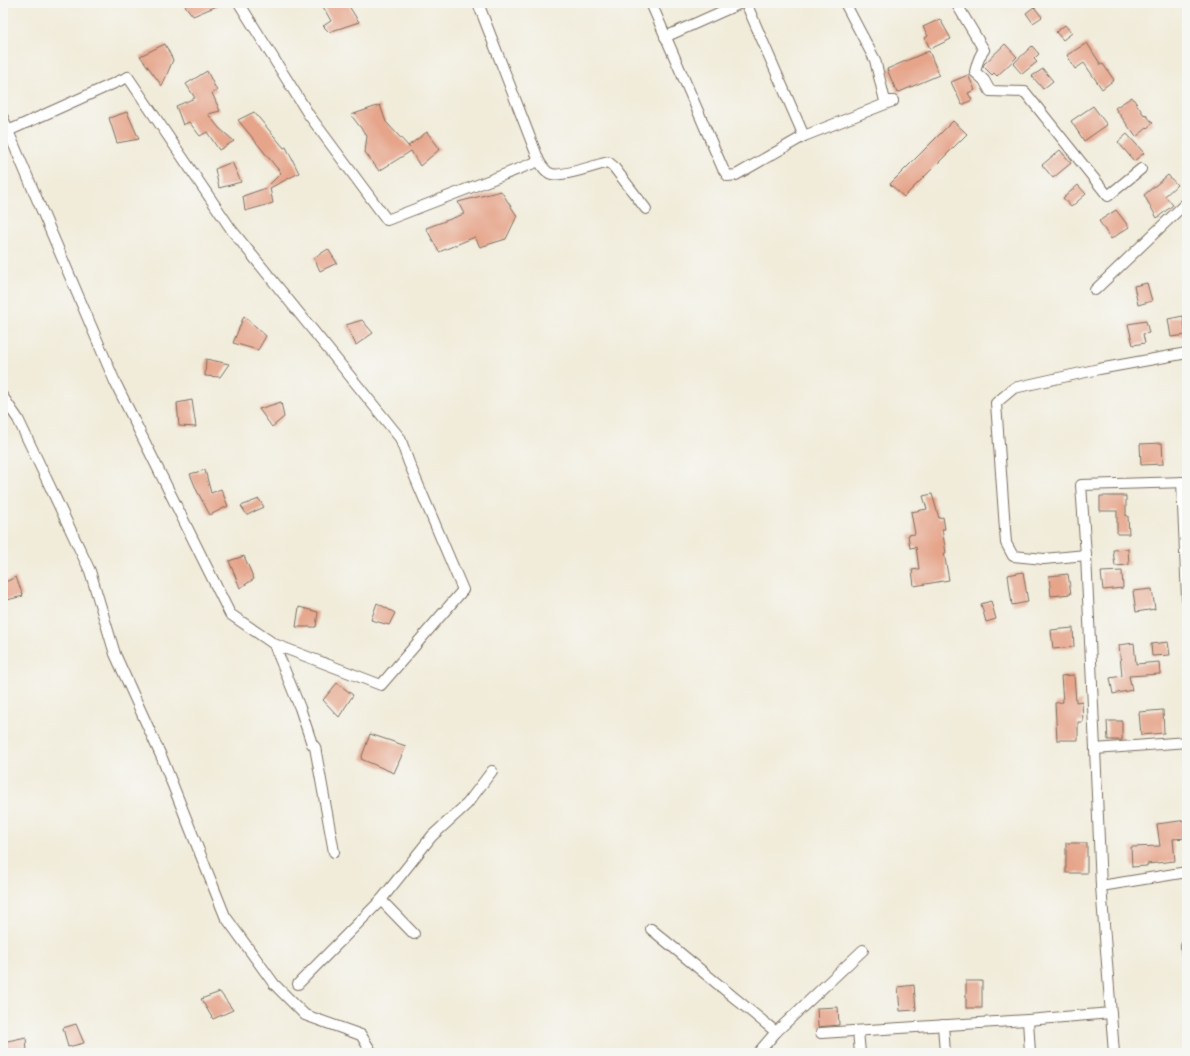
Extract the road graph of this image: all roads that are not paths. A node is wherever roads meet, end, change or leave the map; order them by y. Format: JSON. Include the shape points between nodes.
{"nodes":[{"id":1,"x":239,"y":3,"type":"edge"},
{"id":2,"x":478,"y":3,"type":"edge"},
{"id":3,"x":651,"y":3,"type":"edge"},
{"id":4,"x":741,"y":3,"type":"edge"},
{"id":5,"x":746,"y":3,"type":"edge"},
{"id":6,"x":845,"y":3,"type":"edge"},
{"id":7,"x":956,"y":3,"type":"edge"},
{"id":8,"x":665,"y":37,"type":"junction"},
{"id":9,"x":3,"y":118,"type":"edge"},
{"id":10,"x":8,"y":131,"type":"junction"},
{"id":11,"x":804,"y":136,"type":"junction"},
{"id":12,"x":539,"y":161,"type":"junction"},
{"id":13,"x":1141,"y":169,"type":"dead end"},
{"id":14,"x":1187,"y":202,"type":"edge"},
{"id":15,"x":646,"y":209,"type":"dead end"},
{"id":16,"x":1095,"y":290,"type":"dead end"},
{"id":17,"x":1187,"y":353,"type":"edge"},
{"id":18,"x":3,"y":398,"type":"edge"},
{"id":19,"x":1185,"y":482,"type":"edge"},
{"id":20,"x":1086,"y":555,"type":"junction"},
{"id":21,"x":1187,"y":598,"type":"edge"},
{"id":22,"x":274,"y":644,"type":"junction"},
{"id":23,"x":1187,"y":742,"type":"edge"},
{"id":24,"x":1096,"y":749,"type":"junction"},
{"id":25,"x":492,"y":771,"type":"dead end"},
{"id":26,"x":334,"y":852,"type":"dead end"},
{"id":27,"x":1187,"y":872,"type":"edge"},
{"id":28,"x":1102,"y":886,"type":"junction"},
{"id":29,"x":381,"y":900,"type":"junction"},
{"id":30,"x":650,"y":929,"type":"dead end"},
{"id":31,"x":414,"y":934,"type":"dead end"},
{"id":32,"x":1187,"y":946,"type":"edge"},
{"id":33,"x":863,"y":950,"type":"dead end"},
{"id":34,"x":1187,"y":956,"type":"edge"},
{"id":35,"x":298,"y":984,"type":"dead end"},
{"id":36,"x":1110,"y":1013,"type":"junction"},
{"id":37,"x":1028,"y":1020,"type":"junction"},
{"id":38,"x":943,"y":1025,"type":"junction"},
{"id":39,"x":858,"y":1031,"type":"junction"},
{"id":40,"x":776,"y":1032,"type":"junction"},
{"id":41,"x":820,"y":1033,"type":"dead end"},
{"id":42,"x":372,"y":1053,"type":"edge"},
{"id":43,"x":758,"y":1053,"type":"edge"},
{"id":44,"x":860,"y":1053,"type":"edge"},
{"id":45,"x":945,"y":1053,"type":"edge"},
{"id":46,"x":1030,"y":1053,"type":"edge"},
{"id":47,"x":1114,"y":1053,"type":"edge"}],
"edges":[{"from":1,"to":12,"type":"street","via":[[309,115],[387,220]]},
{"from":2,"to":12,"type":"street"},
{"from":3,"to":8,"type":"street"},
{"from":4,"to":8,"type":"street"},
{"from":5,"to":11,"type":"street"},
{"from":6,"to":11,"type":"street","via":[[874,60],[885,101],[893,101]]},
{"from":7,"to":13,"type":"street","via":[[984,50],[975,72],[984,80],[990,91],[1025,92],[1108,196]]},
{"from":8,"to":11,"type":"street","via":[[728,176]]},
{"from":9,"to":10,"type":"street"},
{"from":10,"to":22,"type":"street","via":[[115,382],[230,614]]},
{"from":10,"to":22,"type":"street","via":[[128,77],[231,229],[400,438],[464,590],[381,685]]},
{"from":12,"to":15,"type":"street","via":[[552,175],[608,162]]},
{"from":14,"to":16,"type":"street"},
{"from":17,"to":20,"type":"street","via":[[1014,388],[996,403],[1006,543],[1013,556],[1044,559]]},
{"from":18,"to":42,"type":"street","via":[[18,419],[90,571],[115,654],[162,758],[225,916],[274,984],[305,1015],[361,1035]]},
{"from":19,"to":20,"type":"street","via":[[1081,485]]},
{"from":19,"to":21,"type":"street"},
{"from":20,"to":24,"type":"street"},
{"from":22,"to":26,"type":"street","via":[[315,747]]},
{"from":23,"to":24,"type":"street"},
{"from":24,"to":28,"type":"street"},
{"from":25,"to":29,"type":"street","via":[[467,804],[432,836]]},
{"from":27,"to":28,"type":"street"},
{"from":28,"to":36,"type":"street"},
{"from":29,"to":31,"type":"street"},
{"from":29,"to":35,"type":"street"},
{"from":30,"to":40,"type":"street"},
{"from":32,"to":34,"type":"street"},
{"from":33,"to":40,"type":"street"},
{"from":36,"to":37,"type":"street"},
{"from":36,"to":47,"type":"street"},
{"from":37,"to":38,"type":"street"},
{"from":37,"to":46,"type":"street"},
{"from":38,"to":39,"type":"street"},
{"from":38,"to":45,"type":"street"},
{"from":39,"to":41,"type":"street"},
{"from":39,"to":44,"type":"street"},
{"from":40,"to":43,"type":"street"}]}
